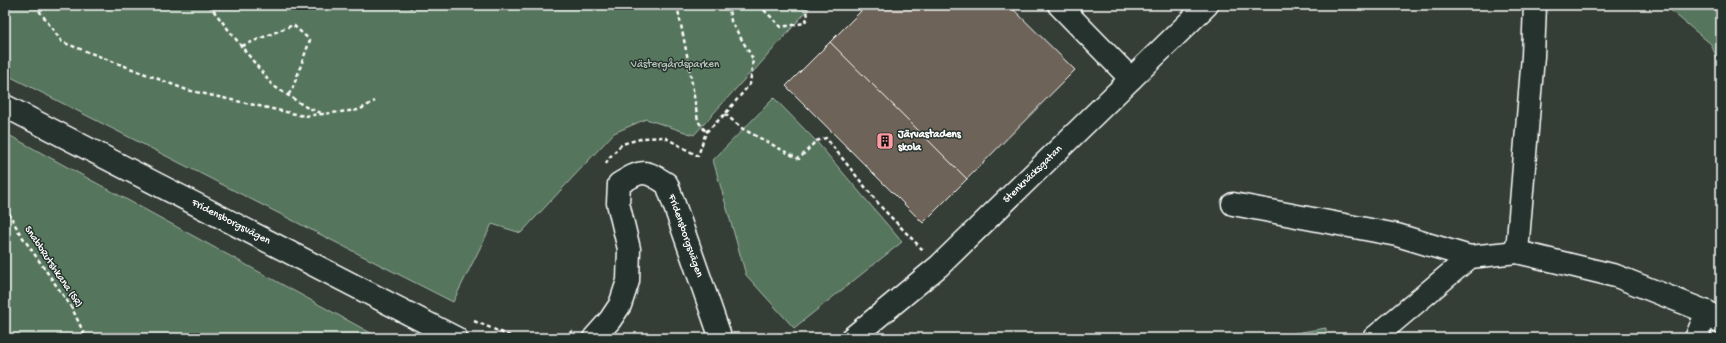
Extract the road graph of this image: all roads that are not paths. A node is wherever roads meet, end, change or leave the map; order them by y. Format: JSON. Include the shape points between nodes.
{"nodes":[{"id":1,"x":1059,"y":5,"type":"edge"},
{"id":2,"x":1207,"y":5,"type":"edge"},
{"id":3,"x":1535,"y":5,"type":"edge"},
{"id":4,"x":1131,"y":79,"type":"junction"},
{"id":5,"x":5,"y":106,"type":"edge"},
{"id":6,"x":1233,"y":204,"type":"dead end"},
{"id":7,"x":1518,"y":252,"type":"junction"},
{"id":8,"x":1470,"y":258,"type":"junction"},
{"id":9,"x":1714,"y":318,"type":"edge"},
{"id":10,"x":456,"y":338,"type":"edge"},
{"id":11,"x":594,"y":338,"type":"edge"},
{"id":12,"x":719,"y":338,"type":"edge"},
{"id":13,"x":852,"y":338,"type":"edge"},
{"id":14,"x":1374,"y":338,"type":"edge"},
{"id":15,"x":1696,"y":338,"type":"edge"}],
"edges":[{"from":1,"to":4,"type":"street"},
{"from":2,"to":4,"type":"street","name":"Stenknäcksgatan"},
{"from":3,"to":7,"type":"street"},
{"from":4,"to":13,"type":"street","name":"Stenknäcksgatan","via":[[939,266]]},
{"from":5,"to":10,"type":"street","name":"Fridensborgsvägen"},
{"from":6,"to":8,"type":"street","via":[[1397,235]]},
{"from":7,"to":8,"type":"street"},
{"from":7,"to":9,"type":"street","via":[[1616,276]]},
{"from":8,"to":14,"type":"street"},
{"from":9,"to":15,"type":"street"},
{"from":11,"to":12,"type":"street","name":"Fridensborgsvägen","via":[[620,304],[628,281],[629,249],[618,203],[619,184],[636,174],[650,173],[667,184]]}]}
